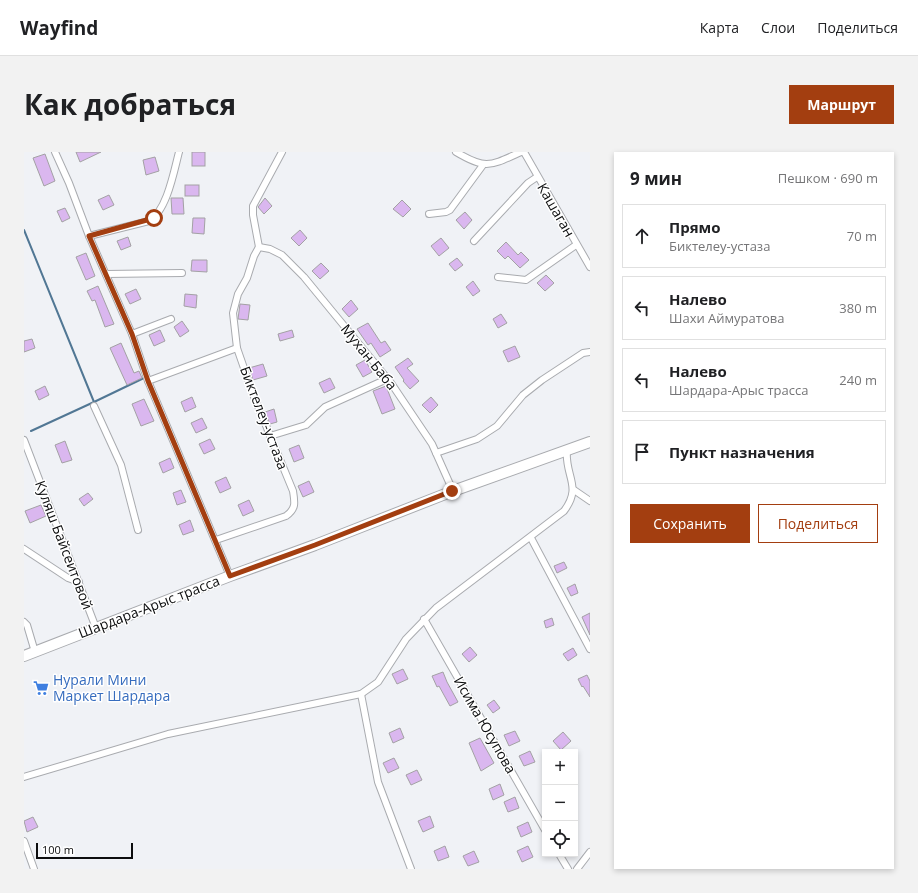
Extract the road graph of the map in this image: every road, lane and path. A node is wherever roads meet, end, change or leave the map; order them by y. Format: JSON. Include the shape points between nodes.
{"nodes":[{"id":1,"x":55,"y":152,"type":"edge"},
{"id":2,"x":179,"y":152,"type":"edge"},
{"id":3,"x":282,"y":152,"type":"edge"},
{"id":4,"x":456,"y":152,"type":"edge"},
{"id":5,"x":522,"y":152,"type":"edge"},
{"id":6,"x":483,"y":165,"type":"junction"},
{"id":7,"x":537,"y":177,"type":"junction"},
{"id":8,"x":429,"y":214,"type":"dead end"},
{"id":9,"x":89,"y":236,"type":"junction"},
{"id":10,"x":474,"y":241,"type":"dead end"},
{"id":11,"x":576,"y":245,"type":"junction"},
{"id":12,"x":259,"y":247,"type":"junction"},
{"id":13,"x":590,"y":267,"type":"edge"},
{"id":14,"x":182,"y":273,"type":"dead end"},
{"id":15,"x":106,"y":274,"type":"junction"},
{"id":16,"x":498,"y":277,"type":"dead end"},
{"id":17,"x":171,"y":319,"type":"dead end"},
{"id":18,"x":132,"y":334,"type":"junction"},
{"id":19,"x":237,"y":348,"type":"junction"},
{"id":20,"x":590,"y":352,"type":"edge"},
{"id":21,"x":387,"y":379,"type":"junction"},
{"id":22,"x":148,"y":381,"type":"junction"},
{"id":23,"x":94,"y":406,"type":"dead end"},
{"id":24,"x":270,"y":436,"type":"junction"},
{"id":25,"x":24,"y":440,"type":"edge"},
{"id":26,"x":590,"y":442,"type":"edge"},
{"id":27,"x":567,"y":449,"type":"junction"},
{"id":28,"x":436,"y":453,"type":"junction"},
{"id":29,"x":574,"y":490,"type":"junction"},
{"id":30,"x":452,"y":491,"type":"junction"},
{"id":31,"x":590,"y":501,"type":"edge"},
{"id":32,"x":138,"y":530,"type":"dead end"},
{"id":33,"x":531,"y":538,"type":"junction"},
{"id":34,"x":216,"y":540,"type":"junction"},
{"id":35,"x":24,"y":549,"type":"edge"},
{"id":36,"x":230,"y":576,"type":"junction"},
{"id":37,"x":79,"y":582,"type":"junction"},
{"id":38,"x":424,"y":620,"type":"junction"},
{"id":39,"x":24,"y":622,"type":"edge"},
{"id":40,"x":96,"y":628,"type":"junction"},
{"id":41,"x":590,"y":649,"type":"edge"},
{"id":42,"x":35,"y":652,"type":"junction"},
{"id":43,"x":24,"y":656,"type":"edge"},
{"id":44,"x":362,"y":694,"type":"junction"},
{"id":45,"x":24,"y":777,"type":"edge"},
{"id":46,"x":542,"y":825,"type":"edge"},
{"id":47,"x":24,"y":841,"type":"edge"},
{"id":48,"x":590,"y":852,"type":"edge"},
{"id":49,"x":561,"y":857,"type":"edge"},
{"id":50,"x":34,"y":869,"type":"edge"},
{"id":51,"x":411,"y":869,"type":"edge"},
{"id":52,"x":568,"y":869,"type":"edge"},
{"id":53,"x":577,"y":869,"type":"edge"}],
"edges":[{"from":1,"to":9,"type":"street"},
{"from":2,"to":9,"type":"street","via":[[164,202],[157,216],[149,221]]},
{"from":3,"to":12,"type":"street","via":[[253,206]]},
{"from":4,"to":6,"type":"street"},
{"from":5,"to":6,"type":"street","name":"Кашаган","via":[[496,163]]},
{"from":5,"to":7,"type":"street","name":"Кашаган"},
{"from":6,"to":8,"type":"street","via":[[450,210]]},
{"from":7,"to":10,"type":"street","via":[[528,183]]},
{"from":7,"to":11,"type":"street","name":"Кашаган"},
{"from":9,"to":15,"type":"street"},
{"from":11,"to":13,"type":"street","name":"Кашаган"},
{"from":11,"to":16,"type":"street","via":[[526,280]]},
{"from":12,"to":19,"type":"street","name":"Биктелеу-устаза","via":[[238,294],[233,313]]},
{"from":12,"to":21,"type":"street","name":"Мухан Баба","via":[[282,255],[304,277]]},
{"from":14,"to":15,"type":"street"},
{"from":15,"to":18,"type":"street"},
{"from":17,"to":18,"type":"street"},
{"from":18,"to":22,"type":"street"},
{"from":19,"to":22,"type":"street"},
{"from":19,"to":24,"type":"street","name":"Биктелеу-устаза"},
{"from":20,"to":28,"type":"street","via":[[583,353],[542,380],[523,396],[497,426],[477,439]]},
{"from":21,"to":24,"type":"street","via":[[325,407],[306,425]]},
{"from":21,"to":28,"type":"street","name":"Мухан Баба"},
{"from":22,"to":34,"type":"street"},
{"from":23,"to":32,"type":"street","via":[[121,465]]},
{"from":24,"to":34,"type":"street","name":"Биктелеу-устаза","via":[[293,491],[293,511],[286,516]]},
{"from":25,"to":37,"type":"street","name":"Куляш Байсеитовой"},
{"from":26,"to":27,"type":"main road","name":"Шардара-Арыс трасса"},
{"from":27,"to":29,"type":"street","via":[[566,461]]},
{"from":27,"to":30,"type":"main road","name":"Шардара-Арыс трасса"},
{"from":28,"to":30,"type":"street","name":"Мухан Баба"},
{"from":29,"to":31,"type":"street"},
{"from":29,"to":33,"type":"street","via":[[564,511]]},
{"from":30,"to":36,"type":"main road","name":"Шардара-Арыс трасса"},
{"from":33,"to":38,"type":"street","via":[[436,608]]},
{"from":33,"to":41,"type":"street"},
{"from":34,"to":36,"type":"street"},
{"from":35,"to":37,"type":"street","via":[[68,578]]},
{"from":36,"to":40,"type":"main road","name":"Шардара-Арыс трасса"},
{"from":37,"to":40,"type":"street","name":"Куляш Байсеитовой"},
{"from":38,"to":44,"type":"street","via":[[406,638],[378,682]]},
{"from":38,"to":46,"type":"street","name":"Исима Юсупова"},
{"from":39,"to":42,"type":"street"},
{"from":40,"to":42,"type":"main road","name":"Шардара-Арыс трасса"},
{"from":42,"to":43,"type":"main road","name":"Шардара-Арыс трасса"},
{"from":44,"to":45,"type":"street","via":[[168,734]]},
{"from":44,"to":51,"type":"street","via":[[378,782]]},
{"from":47,"to":50,"type":"street"},
{"from":48,"to":53,"type":"street"},
{"from":49,"to":52,"type":"street"}]}
